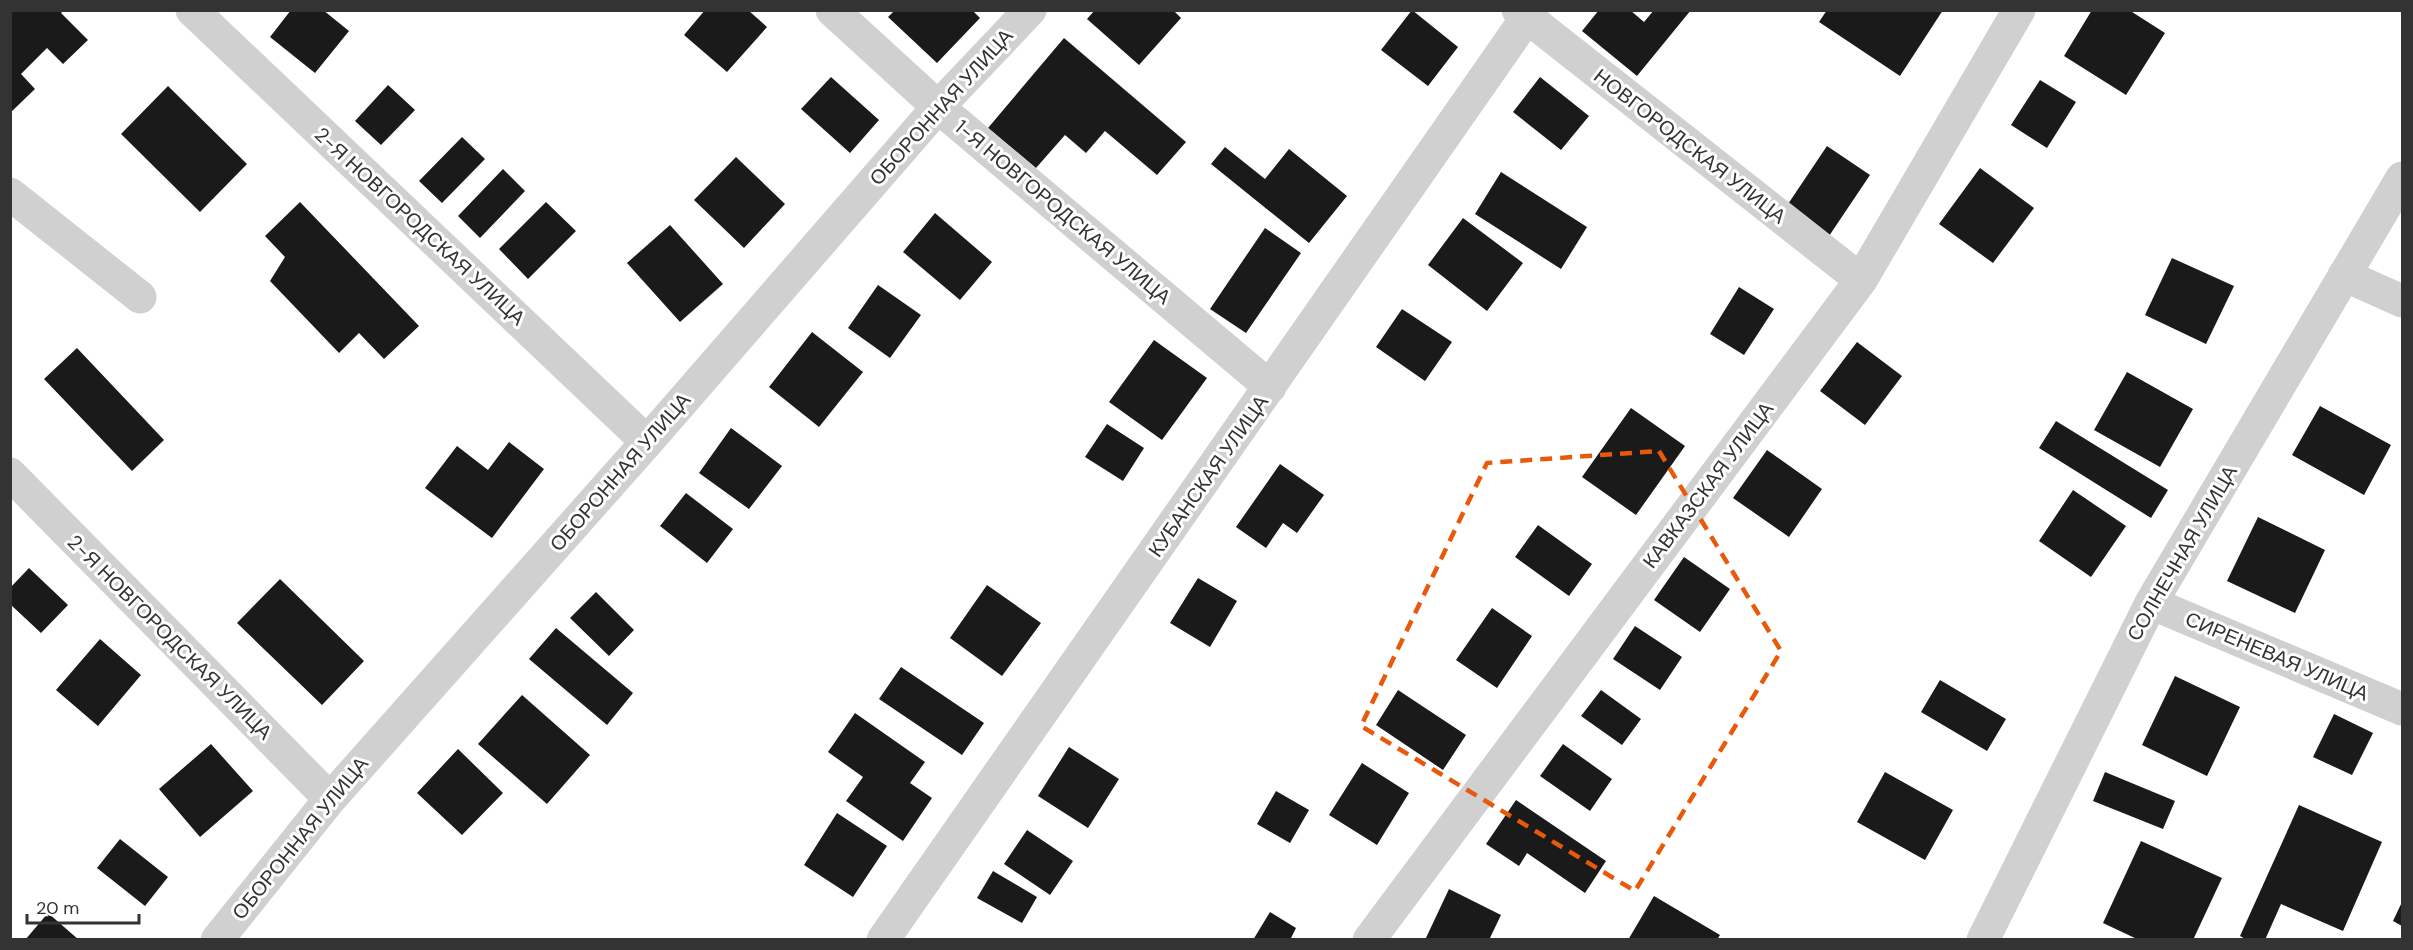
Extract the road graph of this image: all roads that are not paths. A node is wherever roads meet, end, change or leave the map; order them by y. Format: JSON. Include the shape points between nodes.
{"nodes":[{"id":1,"x":192,"y":10,"type":"edge"},
{"id":2,"x":832,"y":10,"type":"edge"},
{"id":3,"x":1030,"y":10,"type":"edge"},
{"id":4,"x":2019,"y":10,"type":"edge"},
{"id":5,"x":1525,"y":13,"type":"edge"},
{"id":6,"x":938,"y":106,"type":"junction"},
{"id":7,"x":2403,"y":178,"type":"edge"},
{"id":8,"x":10,"y":194,"type":"edge"},
{"id":9,"x":2344,"y":275,"type":"junction"},
{"id":10,"x":1861,"y":280,"type":"junction"},
{"id":11,"x":140,"y":297,"type":"dead end"},
{"id":12,"x":2403,"y":301,"type":"edge"},
{"id":13,"x":1270,"y":387,"type":"junction"},
{"id":14,"x":647,"y":442,"type":"junction"},
{"id":15,"x":10,"y":474,"type":"edge"},
{"id":16,"x":2151,"y":603,"type":"junction"},
{"id":17,"x":2403,"y":709,"type":"edge"},
{"id":18,"x":330,"y":799,"type":"junction"},
{"id":19,"x":217,"y":939,"type":"edge"},
{"id":20,"x":883,"y":939,"type":"edge"},
{"id":21,"x":1369,"y":939,"type":"edge"},
{"id":22,"x":1983,"y":939,"type":"edge"}],
"edges":[{"from":1,"to":14,"type":"street","name":"2-Я НОВГОРОДСКАЯ УЛИЦА"},
{"from":2,"to":6,"type":"street","name":"1-Я НОВГОРОДСКАЯ УЛИЦА"},
{"from":3,"to":6,"type":"street","name":"ОБОРОННАЯ УЛИЦА"},
{"from":4,"to":10,"type":"street","name":"КАВКАЗСКАЯ УЛИЦА"},
{"from":5,"to":10,"type":"street","name":"НОВГОРОДСКАЯ УЛИЦА"},
{"from":5,"to":13,"type":"street","name":"КУБАНСКАЯ УЛИЦА"},
{"from":6,"to":13,"type":"street","name":"1-Я НОВГОРОДСКАЯ УЛИЦА"},
{"from":6,"to":14,"type":"street","name":"ОБОРОННАЯ УЛИЦА"},
{"from":7,"to":9,"type":"street","name":"СОЛНЕЧНАЯ УЛИЦА"},
{"from":8,"to":11,"type":"street"},
{"from":9,"to":12,"type":"street"},
{"from":9,"to":16,"type":"street","name":"СОЛНЕЧНАЯ УЛИЦА"},
{"from":10,"to":21,"type":"street","name":"КАВКАЗСКАЯ УЛИЦА"},
{"from":13,"to":20,"type":"street","name":"КУБАНСКАЯ УЛИЦА"},
{"from":14,"to":18,"type":"street","name":"ОБОРОННАЯ УЛИЦА"},
{"from":15,"to":18,"type":"street","name":"2-Я НОВГОРОДСКАЯ УЛИЦА"},
{"from":16,"to":17,"type":"street","name":"СИРЕНЕВАЯ УЛИЦА"},
{"from":16,"to":22,"type":"street","name":"СОЛНЕЧНАЯ УЛИЦА"},
{"from":18,"to":19,"type":"street","name":"ОБОРОННАЯ УЛИЦА"}]}
